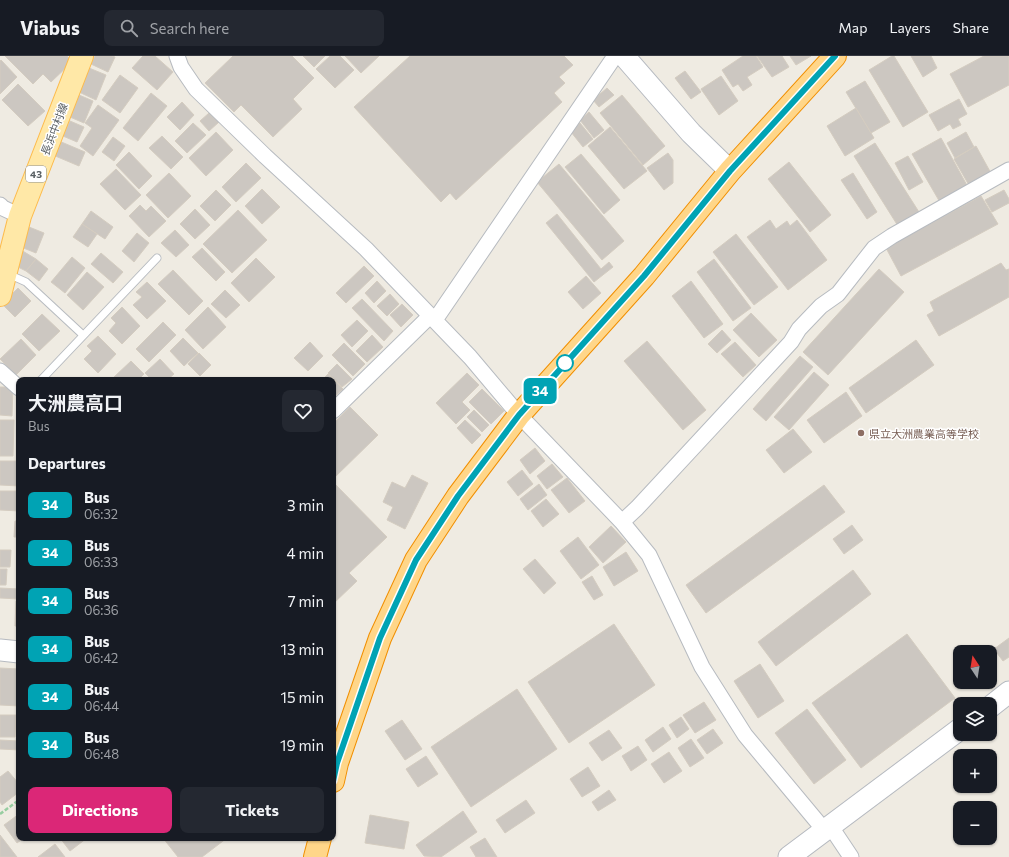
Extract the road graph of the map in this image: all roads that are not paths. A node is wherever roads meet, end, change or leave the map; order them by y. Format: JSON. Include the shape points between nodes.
{"nodes":[{"id":1,"x":82,"y":56,"type":"edge"},
{"id":2,"x":177,"y":56,"type":"edge"},
{"id":3,"x":615,"y":56,"type":"edge"},
{"id":4,"x":624,"y":56,"type":"edge"},
{"id":5,"x":835,"y":56,"type":"edge"},
{"id":6,"x":1009,"y":170,"type":"edge"},
{"id":7,"x":730,"y":171,"type":"junction"},
{"id":8,"x":0,"y":205,"type":"edge"},
{"id":9,"x":20,"y":216,"type":"junction"},
{"id":10,"x":157,"y":258,"type":"dead end"},
{"id":11,"x":6,"y":273,"type":"junction"},
{"id":12,"x":0,"y":295,"type":"edge"},
{"id":13,"x":432,"y":318,"type":"junction"},
{"id":14,"x":83,"y":335,"type":"junction"},
{"id":15,"x":0,"y":370,"type":"edge"},
{"id":16,"x":43,"y":377,"type":"edge"},
{"id":17,"x":16,"y":385,"type":"edge"},
{"id":18,"x":336,"y":408,"type":"edge"},
{"id":19,"x":519,"y":415,"type":"junction"},
{"id":20,"x":622,"y":522,"type":"junction"},
{"id":21,"x":0,"y":650,"type":"edge"},
{"id":22,"x":16,"y":652,"type":"edge"},
{"id":23,"x":1009,"y":692,"type":"edge"},
{"id":24,"x":997,"y":701,"type":"edge"},
{"id":25,"x":953,"y":734,"type":"edge"},
{"id":26,"x":336,"y":762,"type":"edge"},
{"id":27,"x":828,"y":829,"type":"junction"},
{"id":28,"x":319,"y":841,"type":"edge"},
{"id":29,"x":315,"y":857,"type":"edge"},
{"id":30,"x":789,"y":857,"type":"edge"},
{"id":31,"x":851,"y":857,"type":"edge"}],
"edges":[{"from":1,"to":9,"type":"main road","name":"長浜中村線","number":"43"},
{"from":2,"to":13,"type":"street","via":[[196,89],[366,250]]},
{"from":3,"to":13,"type":"street"},
{"from":4,"to":7,"type":"street","via":[[691,133]]},
{"from":5,"to":7,"type":"highway"},
{"from":6,"to":20,"type":"street","via":[[874,248],[838,294],[821,306],[799,329],[791,342]]},
{"from":7,"to":19,"type":"highway","via":[[644,276]]},
{"from":8,"to":9,"type":"street"},
{"from":9,"to":11,"type":"main road","name":"長浜中村線","number":"43"},
{"from":10,"to":14,"type":"lane"},
{"from":11,"to":12,"type":"main road","name":"長浜中村線","number":"43"},
{"from":11,"to":14,"type":"lane","via":[[26,282]]},
{"from":13,"to":18,"type":"street"},
{"from":13,"to":19,"type":"street","via":[[470,357]]},
{"from":14,"to":16,"type":"lane"},
{"from":15,"to":17,"type":"street"},
{"from":19,"to":20,"type":"street"},
{"from":19,"to":26,"type":"highway","via":[[458,496],[416,560],[380,638]]},
{"from":20,"to":27,"type":"street","via":[[649,555],[702,667],[745,735]]},
{"from":21,"to":22,"type":"street"},
{"from":23,"to":24,"type":"street"},
{"from":25,"to":27,"type":"street"},
{"from":27,"to":30,"type":"street"},
{"from":27,"to":31,"type":"street"},
{"from":28,"to":29,"type":"highway"}]}
